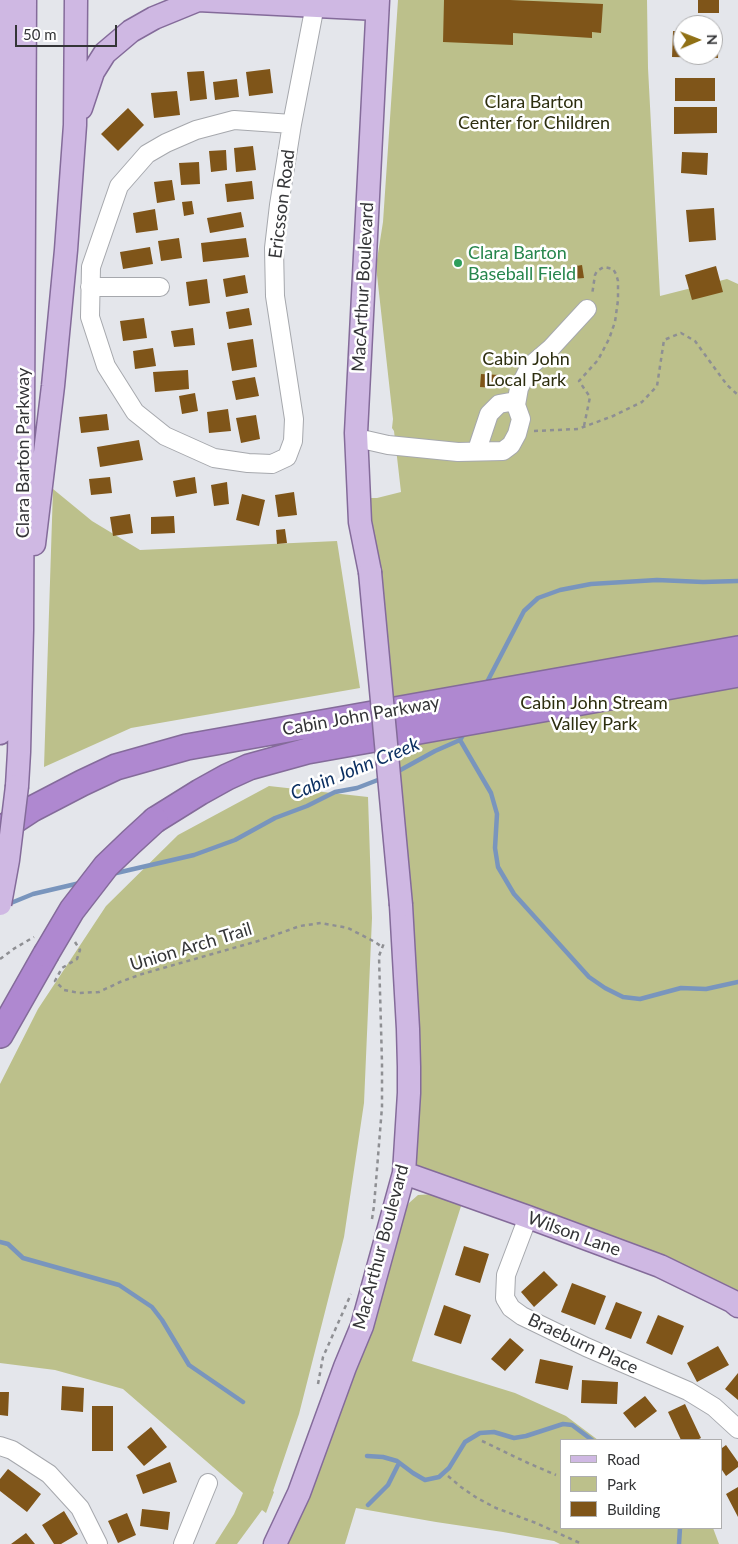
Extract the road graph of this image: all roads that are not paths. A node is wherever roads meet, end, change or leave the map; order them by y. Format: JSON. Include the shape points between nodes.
{"nodes":[{"id":1,"x":3,"y":0,"type":"edge"},
{"id":2,"x":24,"y":0,"type":"edge"},
{"id":3,"x":76,"y":0,"type":"edge"},
{"id":4,"x":198,"y":0,"type":"edge"},
{"id":5,"x":315,"y":4,"type":"edge"},
{"id":6,"x":377,"y":5,"type":"edge"},
{"id":7,"x":292,"y":124,"type":"junction"},
{"id":8,"x":75,"y":125,"type":"junction"},
{"id":9,"x":160,"y":287,"type":"dead end"},
{"id":10,"x":90,"y":288,"type":"junction"},
{"id":11,"x":586,"y":309,"type":"road end"},
{"id":12,"x":516,"y":405,"type":"junction"},
{"id":13,"x":356,"y":441,"type":"junction"},
{"id":14,"x":477,"y":450,"type":"junction"},
{"id":15,"x":0,"y":481,"type":"edge"},
{"id":16,"x":1,"y":485,"type":"edge"},
{"id":17,"x":22,"y":630,"type":"junction"},
{"id":18,"x":738,"y":648,"type":"edge"},
{"id":19,"x":738,"y":674,"type":"edge"},
{"id":20,"x":343,"y":731,"type":"junction"},
{"id":21,"x":0,"y":733,"type":"edge"},
{"id":22,"x":0,"y":830,"type":"edge"},
{"id":23,"x":0,"y":904,"type":"edge"},
{"id":24,"x":0,"y":1035,"type":"edge"},
{"id":25,"x":404,"y":1173,"type":"junction"},
{"id":26,"x":528,"y":1217,"type":"junction"},
{"id":27,"x":738,"y":1306,"type":"edge"},
{"id":28,"x":738,"y":1429,"type":"edge"},
{"id":29,"x":0,"y":1446,"type":"edge"},
{"id":30,"x":208,"y":1483,"type":"dead end"},
{"id":31,"x":98,"y":1544,"type":"edge"},
{"id":32,"x":184,"y":1544,"type":"edge"},
{"id":33,"x":276,"y":1544,"type":"edge"}],
"edges":[{"from":1,"to":16,"type":"main road","name":"Clara Barton Parkway"},
{"from":2,"to":17,"type":"main road","name":"Clara Barton Parkway"},
{"from":3,"to":8,"type":"main road"},
{"from":4,"to":5,"type":"main road"},
{"from":4,"to":8,"type":"main road","via":[[131,31],[105,54],[93,72]]},
{"from":5,"to":6,"type":"main road"},
{"from":5,"to":7,"type":"street","name":"Ericsson Road"},
{"from":6,"to":13,"type":"main road","name":"MacArthur Boulevard"},
{"from":7,"to":10,"type":"street","name":"Ericsson Road","via":[[234,120],[196,130],[147,154],[119,186],[91,267]]},
{"from":7,"to":10,"type":"street","name":"Ericsson Road","via":[[274,248],[275,296],[294,419],[287,457],[272,464],[214,458],[165,436],[135,412],[106,366],[90,317]]},
{"from":8,"to":17,"type":"main road","via":[[52,396]]},
{"from":9,"to":10,"type":"street"},
{"from":11,"to":12,"type":"street","via":[[530,366]]},
{"from":12,"to":14,"type":"street","via":[[510,402],[499,404],[489,414]]},
{"from":12,"to":14,"type":"street","via":[[521,419],[511,445],[494,452]]},
{"from":13,"to":14,"type":"street","via":[[458,452]]},
{"from":13,"to":25,"type":"main road","name":"MacArthur Boulevard","bridge":true,"via":[[360,522],[370,572],[401,905],[409,1067]]},
{"from":15,"to":16,"type":"main road"},
{"from":16,"to":21,"type":"main road","name":"Clara Barton Parkway"},
{"from":17,"to":23,"type":"main road","name":"Clara Barton Parkway","bridge":true,"via":[[17,786]]},
{"from":18,"to":20,"type":"highway","name":"Cabin John Parkway","via":[[549,682]]},
{"from":19,"to":20,"type":"highway","name":"Cabin John Parkway","via":[[513,714]]},
{"from":20,"to":22,"type":"highway","name":"Cabin John Parkway","via":[[187,747],[116,767],[32,809]]},
{"from":20,"to":24,"type":"highway","name":"Cabin John Parkway","bridge":true,"via":[[299,753],[249,767],[155,820],[106,866],[72,910]]},
{"from":25,"to":26,"type":"main road","name":"Wilson Lane"},
{"from":25,"to":33,"type":"main road","name":"MacArthur Boulevard","via":[[362,1326],[299,1493]]},
{"from":26,"to":27,"type":"main road","name":"Wilson Lane","via":[[660,1266]]},
{"from":26,"to":28,"type":"street","name":"Braeburn Place","via":[[506,1275],[505,1298],[511,1308],[586,1347],[688,1391],[714,1407]]},
{"from":29,"to":31,"type":"street","via":[[50,1474],[80,1508]]},
{"from":30,"to":32,"type":"street"}]}
